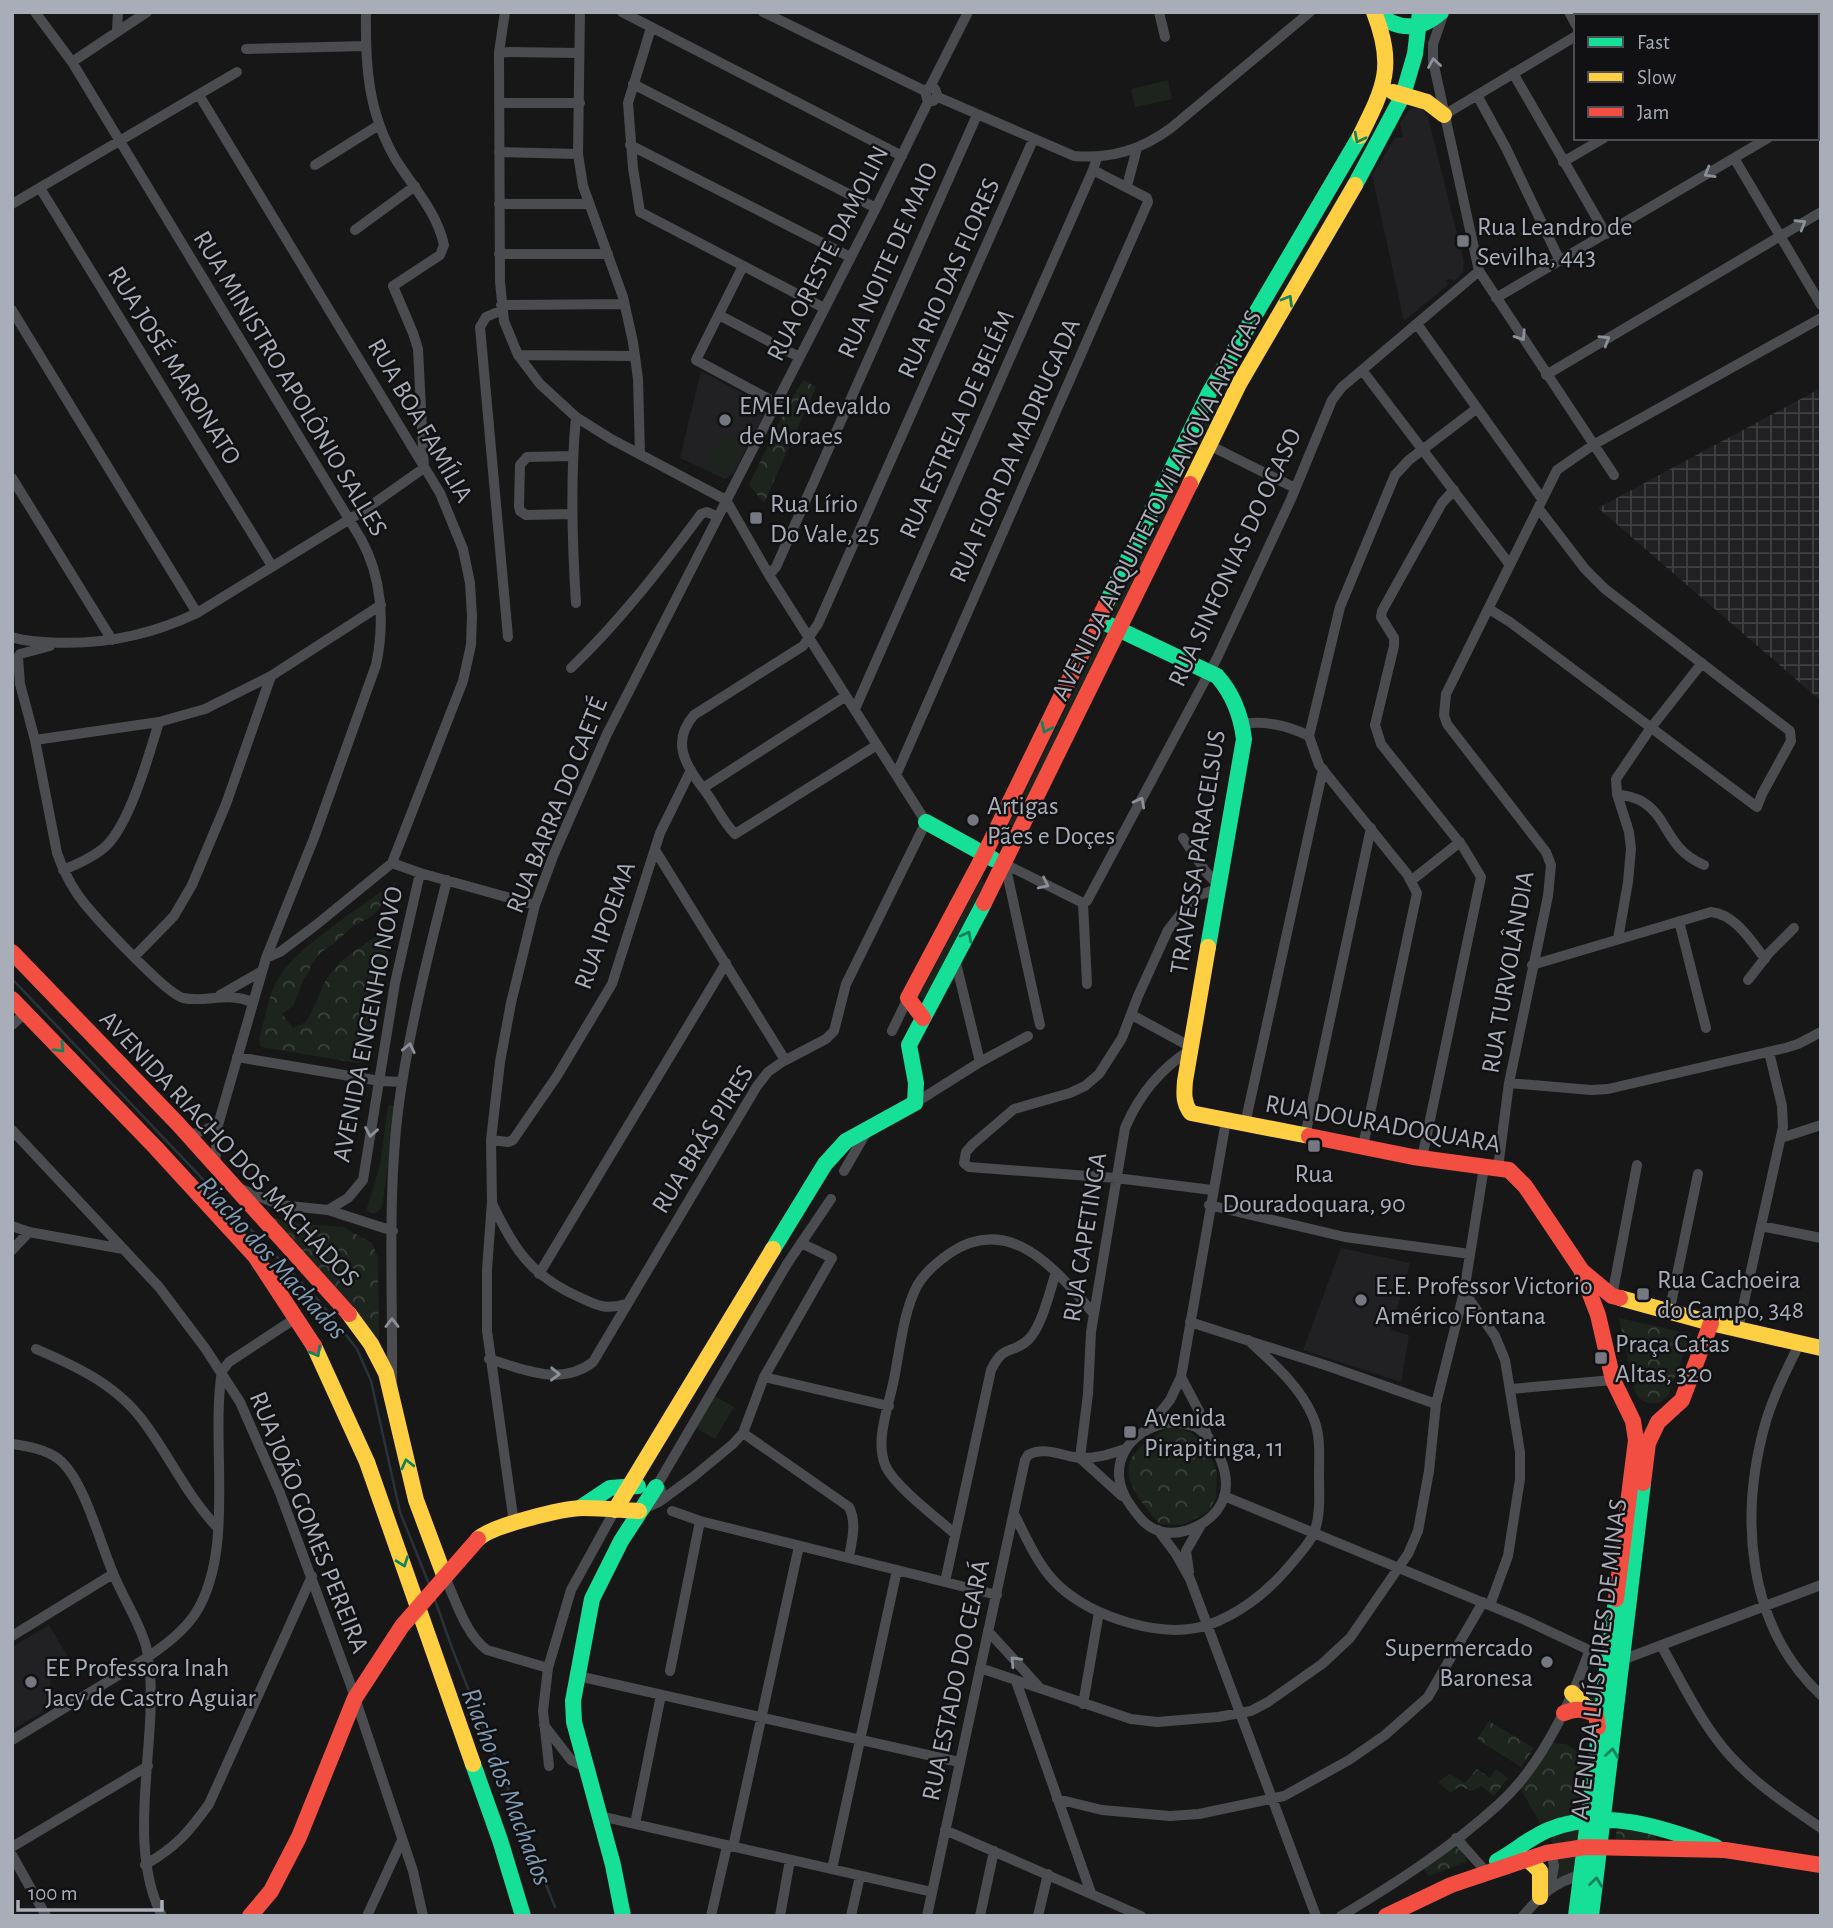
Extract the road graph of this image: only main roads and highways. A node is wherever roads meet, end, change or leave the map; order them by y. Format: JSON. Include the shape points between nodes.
{"nodes":[{"id":1,"x":1375,"y":12,"type":"edge"},
{"id":2,"x":1443,"y":12,"type":"edge"},
{"id":3,"x":1420,"y":19,"type":"edge"},
{"id":4,"x":1387,"y":75,"type":"junction"},
{"id":5,"x":1403,"y":95,"type":"junction"},
{"id":6,"x":1444,"y":115,"type":"road end"},
{"id":7,"x":1099,"y":620,"type":"junction"},
{"id":8,"x":1119,"y":629,"type":"junction"},
{"id":9,"x":926,"y":822,"type":"road end"},
{"id":10,"x":984,"y":855,"type":"junction"},
{"id":11,"x":1005,"y":864,"type":"junction"},
{"id":12,"x":12,"y":953,"type":"edge"},
{"id":13,"x":12,"y":999,"type":"edge"},
{"id":14,"x":923,"y":1018,"type":"junction"},
{"id":15,"x":1191,"y":1048,"type":"joint"},
{"id":16,"x":1582,"y":1271,"type":"junction"},
{"id":17,"x":1612,"y":1296,"type":"junction"},
{"id":18,"x":1598,"y":1315,"type":"junction"},
{"id":19,"x":1711,"y":1323,"type":"junction"},
{"id":20,"x":1821,"y":1348,"type":"edge"},
{"id":21,"x":1613,"y":1380,"type":"joint"},
{"id":22,"x":392,"y":1391,"type":"joint"},
{"id":23,"x":1629,"y":1409,"type":"junction"},
{"id":24,"x":1667,"y":1413,"type":"junction"},
{"id":25,"x":630,"y":1486,"type":"junction"},
{"id":26,"x":580,"y":1508,"type":"junction"},
{"id":27,"x":615,"y":1510,"type":"junction"},
{"id":28,"x":639,"y":1511,"type":"junction"},
{"id":29,"x":442,"y":1576,"type":"junction"},
{"id":30,"x":423,"y":1601,"type":"junction"},
{"id":31,"x":1615,"y":1653,"type":"junction"},
{"id":32,"x":1572,"y":1693,"type":"road end"},
{"id":33,"x":1602,"y":1708,"type":"junction"},
{"id":34,"x":1564,"y":1713,"type":"road end"},
{"id":35,"x":1599,"y":1730,"type":"junction"},
{"id":36,"x":1596,"y":1821,"type":"junction"},
{"id":37,"x":1557,"y":1827,"type":"junction"},
{"id":38,"x":1657,"y":1827,"type":"junction"},
{"id":39,"x":1593,"y":1848,"type":"junction"},
{"id":40,"x":1650,"y":1850,"type":"junction"},
{"id":41,"x":1725,"y":1850,"type":"junction"},
{"id":42,"x":1551,"y":1852,"type":"junction"},
{"id":43,"x":1527,"y":1859,"type":"junction"},
{"id":44,"x":1821,"y":1865,"type":"edge"},
{"id":45,"x":1451,"y":1885,"type":"junction"},
{"id":46,"x":1545,"y":1892,"type":"road end"},
{"id":47,"x":250,"y":1916,"type":"edge"},
{"id":48,"x":523,"y":1916,"type":"edge"},
{"id":49,"x":623,"y":1916,"type":"edge"},
{"id":50,"x":1386,"y":1916,"type":"edge"},
{"id":51,"x":1576,"y":1916,"type":"edge"},
{"id":52,"x":1591,"y":1916,"type":"edge"}],
"edges":[{"from":1,"to":3,"type":"main road","via":[[1395,27]]},
{"from":1,"to":4,"type":"main road","name":"AVENIDA ARQUITETO VILANOVA ARTIGAS","via":[[1387,49]]},
{"from":2,"to":3,"type":"main road","via":[[1431,21]]},
{"from":3,"to":5,"type":"main road","name":"AVENIDA ARQUITETO VILANOVA ARTIGAS"},
{"from":4,"to":5,"type":"main road","via":[[1391,89]]},
{"from":4,"to":7,"type":"main road","name":"AVENIDA ARQUITETO VILANOVA ARTIGAS","one_way":true,"via":[[1355,145],[1209,393]]},
{"from":5,"to":6,"type":"main road","via":[[1427,102]]},
{"from":8,"to":5,"type":"main road","name":"AVENIDA ARQUITETO VILANOVA ARTIGAS","one_way":true,"via":[[1239,384]]},
{"from":7,"to":8,"type":"main road"},
{"from":7,"to":10,"type":"main road","name":"AVENIDA ARQUITETO VILANOVA ARTIGAS","one_way":true},
{"from":8,"to":11,"type":"main road","name":"AVENIDA ARQUITETO VILANOVA ARTIGAS"},
{"from":8,"to":15,"type":"main road","name":"TRAVESSA PARACELSUS","via":[[1223,683],[1242,724],[1244,740]]},
{"from":9,"to":10,"type":"main road"},
{"from":10,"to":11,"type":"main road"},
{"from":10,"to":14,"type":"main road","name":"AVENIDA ARQUITETO VILANOVA ARTIGAS","via":[[908,998]]},
{"from":14,"to":11,"type":"main road","name":"AVENIDA ARQUITETO VILANOVA ARTIGAS","one_way":true},
{"from":12,"to":22,"type":"main road","name":"AVENIDA RIACHO DOS MACHADOS","via":[[234,1185],[344,1308],[381,1363]]},
{"from":13,"to":30,"type":"main road","name":"AVENIDA RIACHO DOS MACHADOS","one_way":true,"via":[[255,1256],[330,1378]]},
{"from":14,"to":25,"type":"main road","name":"AVENIDA ARQUITETO VILANOVA ARTIGAS","via":[[909,1045],[915,1102],[846,1141],[830,1158]]},
{"from":15,"to":16,"type":"main road","name":"RUA DOURADOQUARA","via":[[1184,1097],[1191,1113],[1422,1158],[1509,1170],[1518,1176]]},
{"from":16,"to":17,"type":"main road","name":"RUA DOURADOQUARA"},
{"from":16,"to":18,"type":"main road","name":"RUA DOURADOQUARA"},
{"from":17,"to":18,"type":"main road"},
{"from":17,"to":19,"type":"main road"},
{"from":18,"to":21,"type":"main road","name":"RUA DOURADOQUARA"},
{"from":19,"to":20,"type":"main road"},
{"from":19,"to":24,"type":"main road","name":"AVENIDA LUÍS PIRES DE MINAS","via":[[1682,1400]]},
{"from":21,"to":23,"type":"main road","name":"AVENIDA LUÍS PIRES DE MINAS"},
{"from":29,"to":22,"type":"main road","name":"AVENIDA ENGENHO NOVO","one_way":true,"via":[[418,1509]]},
{"from":23,"to":24,"type":"main road","via":[[1645,1416]]},
{"from":23,"to":31,"type":"main road","name":"AVENIDA LUÍS PIRES DE MINAS","via":[[1636,1440]]},
{"from":24,"to":31,"type":"main road","name":"AVENIDA LUÍS PIRES DE MINAS","via":[[1648,1443]]},
{"from":25,"to":26,"type":"main road","via":[[606,1489]]},
{"from":25,"to":27,"type":"main road"},
{"from":25,"to":28,"type":"main road","via":[[662,1491]]},
{"from":26,"to":27,"type":"main road"},
{"from":26,"to":29,"type":"main road","via":[[483,1534]]},
{"from":27,"to":28,"type":"main road"},
{"from":28,"to":49,"type":"main road","via":[[595,1593],[573,1700],[574,1722]]},
{"from":29,"to":30,"type":"main road"},
{"from":30,"to":47,"type":"main road","via":[[355,1698],[299,1837],[271,1891]]},
{"from":30,"to":48,"type":"main road","name":"AVENIDA RIACHO DOS MACHADOS"},
{"from":31,"to":33,"type":"main road","name":"AVENIDA LUÍS PIRES DE MINAS"},
{"from":36,"to":31,"type":"main road","name":"AVENIDA LUÍS PIRES DE MINAS","one_way":true,"via":[[1616,1727]]},
{"from":32,"to":33,"type":"main road","via":[[1586,1707]]},
{"from":33,"to":35,"type":"main road","name":"AVENIDA LUÍS PIRES DE MINAS"},
{"from":34,"to":35,"type":"main road","via":[[1585,1709],[1596,1715]]},
{"from":35,"to":36,"type":"main road","name":"AVENIDA LUÍS PIRES DE MINAS"},
{"from":36,"to":37,"type":"main road"},
{"from":36,"to":38,"type":"main road"},
{"from":36,"to":39,"type":"main road","name":"AVENIDA LUÍS PIRES DE MINAS"},
{"from":37,"to":42,"type":"main road","via":[[1548,1838]]},
{"from":37,"to":45,"type":"main road"},
{"from":38,"to":40,"type":"main road","via":[[1660,1842]]},
{"from":38,"to":41,"type":"main road"},
{"from":39,"to":40,"type":"main road"},
{"from":39,"to":42,"type":"main road"},
{"from":39,"to":51,"type":"main road","name":"AVENIDA LUÍS PIRES DE MINAS","via":[[1582,1875]]},
{"from":52,"to":39,"type":"main road","name":"AVENIDA LUÍS PIRES DE MINAS","one_way":true},
{"from":40,"to":41,"type":"main road"},
{"from":41,"to":44,"type":"main road"},
{"from":42,"to":43,"type":"main road"},
{"from":43,"to":45,"type":"main road"},
{"from":43,"to":46,"type":"main road","via":[[1540,1871]]},
{"from":45,"to":50,"type":"main road"}]}
